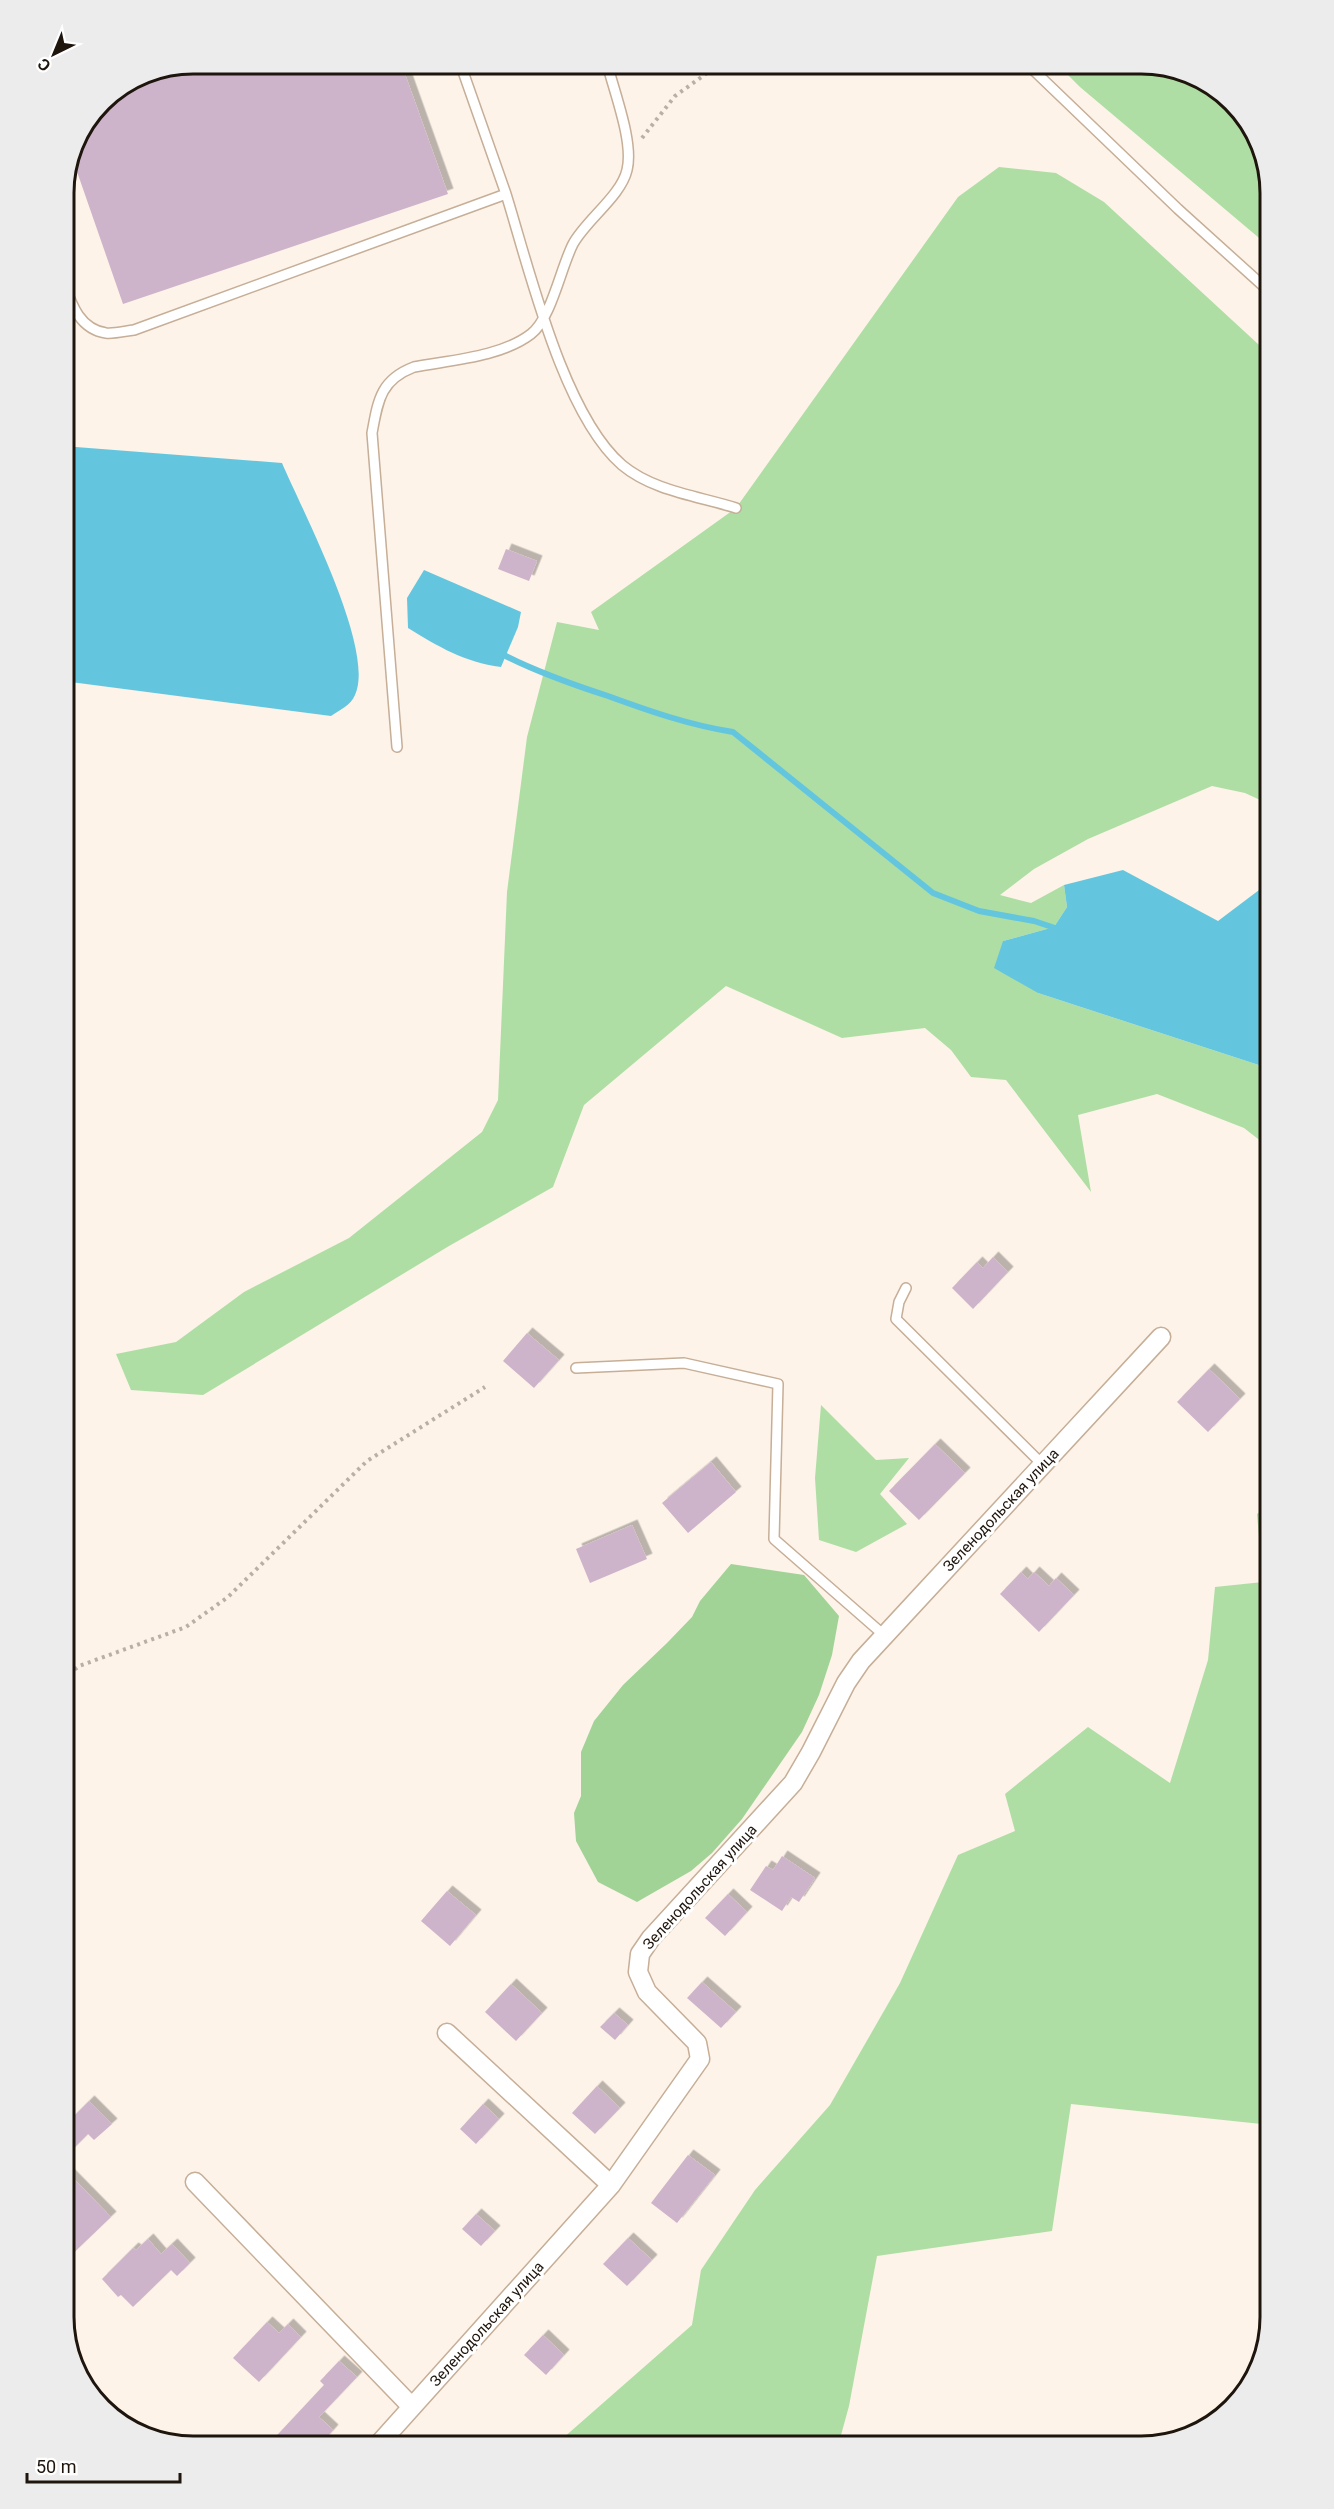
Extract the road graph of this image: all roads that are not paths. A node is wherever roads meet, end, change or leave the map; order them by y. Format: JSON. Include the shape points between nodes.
{"nodes":[{"id":1,"x":464,"y":74,"type":"edge"},
{"id":2,"x":610,"y":74,"type":"edge"},
{"id":3,"x":1037,"y":74,"type":"edge"},
{"id":4,"x":506,"y":194,"type":"junction"},
{"id":5,"x":1260,"y":283,"type":"edge"},
{"id":6,"x":74,"y":310,"type":"edge"},
{"id":7,"x":544,"y":315,"type":"junction"},
{"id":8,"x":736,"y":508,"type":"dead end"},
{"id":9,"x":397,"y":747,"type":"dead end"},
{"id":10,"x":906,"y":1288,"type":"dead end"},
{"id":11,"x":1161,"y":1337,"type":"dead end"},
{"id":12,"x":576,"y":1368,"type":"dead end"},
{"id":13,"x":1043,"y":1465,"type":"junction"},
{"id":14,"x":885,"y":1636,"type":"junction"},
{"id":15,"x":447,"y":2033,"type":"dead end"},
{"id":16,"x":195,"y":2182,"type":"dead end"},
{"id":17,"x":611,"y":2185,"type":"junction"},
{"id":18,"x":412,"y":2407,"type":"junction"},
{"id":19,"x":387,"y":2435,"type":"edge"}],
"edges":[{"from":1,"to":4,"type":"lane"},
{"from":2,"to":7,"type":"lane","via":[[625,133],[627,171],[574,242]]},
{"from":3,"to":5,"type":"lane"},
{"from":4,"to":6,"type":"lane","via":[[134,330],[105,333],[86,324]]},
{"from":4,"to":7,"type":"lane"},
{"from":7,"to":8,"type":"lane","via":[[560,362],[594,433],[622,465],[656,486]]},
{"from":7,"to":9,"type":"lane","via":[[534,333],[508,348],[414,367],[390,381],[379,397],[372,433]]},
{"from":10,"to":13,"type":"lane","via":[[896,1319]]},
{"from":11,"to":13,"type":"street","name":"Зеленодольская улица"},
{"from":12,"to":14,"type":"lane","via":[[684,1363],[778,1384],[774,1539]]},
{"from":13,"to":14,"type":"street","name":"Зеленодольская улица"},
{"from":14,"to":17,"type":"street","name":"Зеленодольская улица","via":[[846,1683],[793,1783],[640,1954],[638,1972],[647,1992],[697,2043],[700,2059]]},
{"from":15,"to":17,"type":"street"},
{"from":16,"to":18,"type":"street"},
{"from":17,"to":18,"type":"street","name":"Зеленодольская улица"},
{"from":18,"to":19,"type":"street","name":"Зеленодольская улица"}]}
